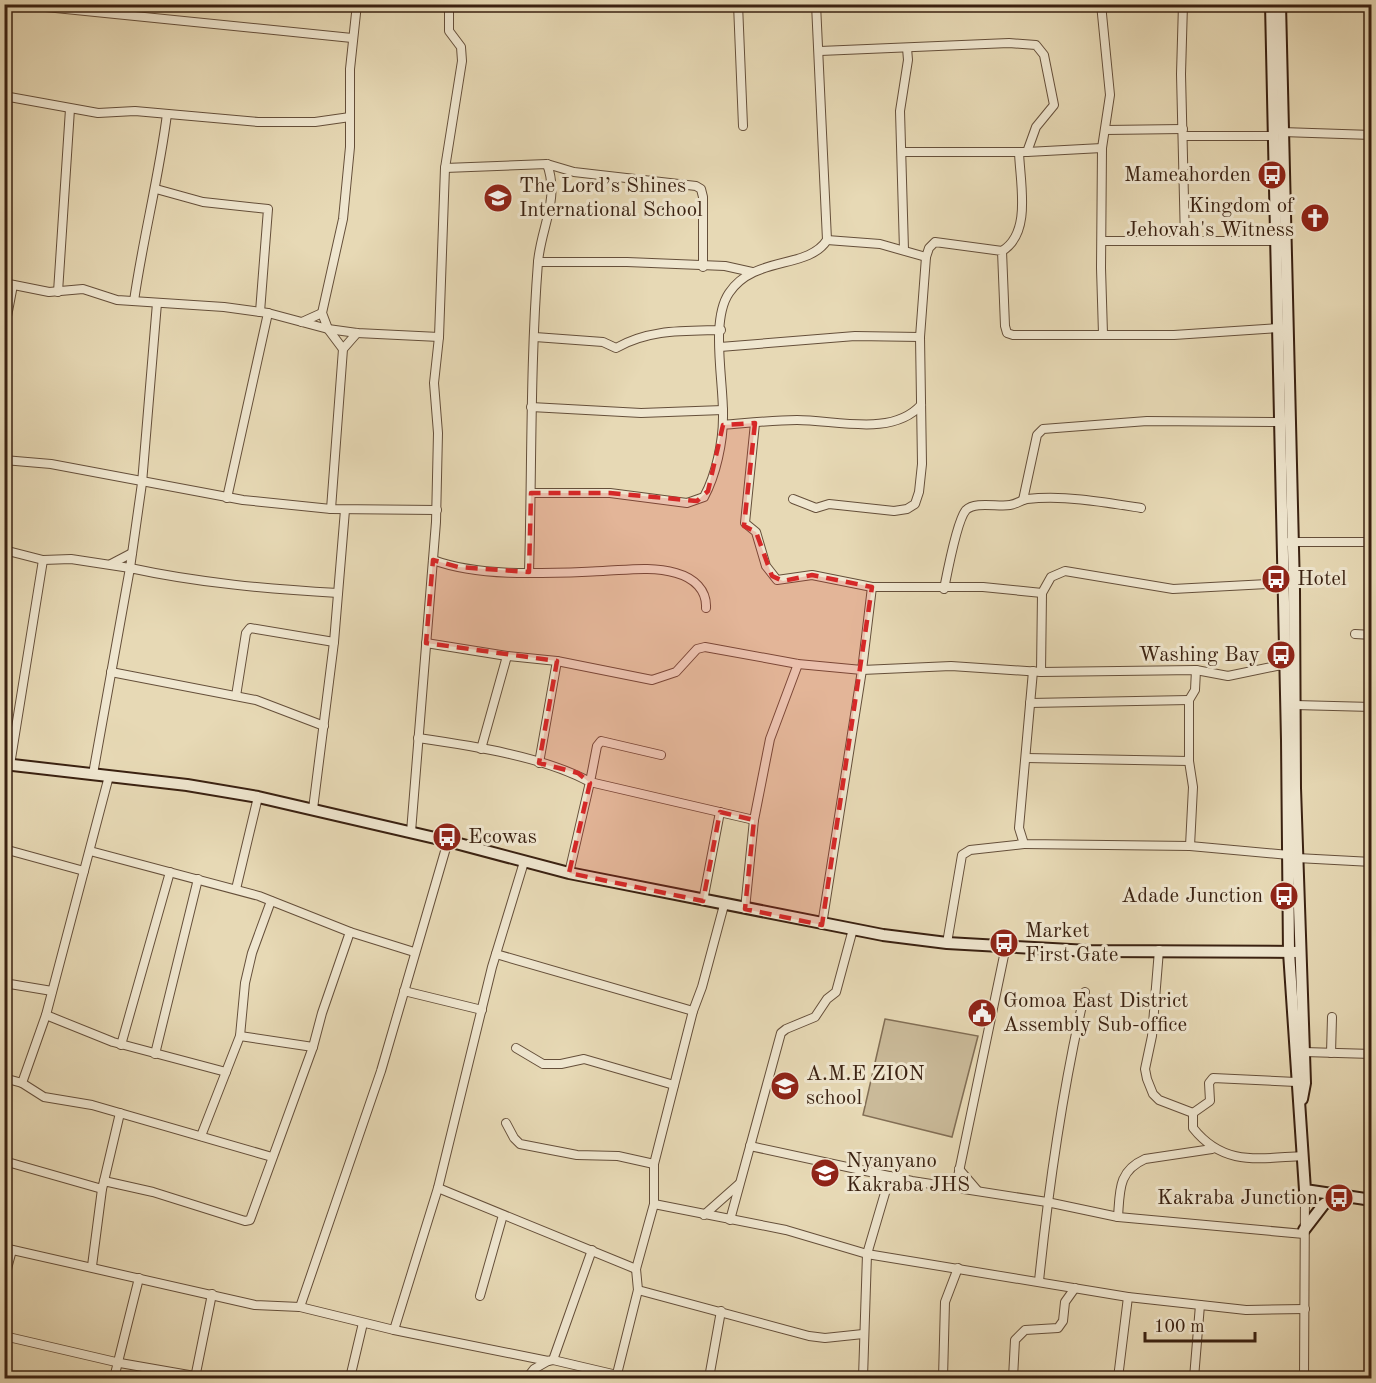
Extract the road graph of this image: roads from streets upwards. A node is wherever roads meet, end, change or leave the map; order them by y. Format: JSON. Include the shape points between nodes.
{"nodes":[{"id":1,"x":16,"y":4,"type":"edge"},
{"id":2,"x":357,"y":4,"type":"edge"},
{"id":3,"x":450,"y":4,"type":"edge"},
{"id":4,"x":738,"y":4,"type":"edge"},
{"id":5,"x":816,"y":4,"type":"edge"},
{"id":6,"x":1101,"y":4,"type":"edge"},
{"id":7,"x":1183,"y":4,"type":"edge"},
{"id":8,"x":1271,"y":4,"type":"edge"},
{"id":9,"x":1280,"y":4,"type":"edge"},
{"id":10,"x":352,"y":38,"type":"junction"},
{"id":11,"x":907,"y":48,"type":"junction"},
{"id":12,"x":820,"y":51,"type":"junction"},
{"id":13,"x":4,"y":96,"type":"edge"},
{"id":14,"x":70,"y":109,"type":"junction"},
{"id":15,"x":167,"y":114,"type":"junction"},
{"id":16,"x":350,"y":117,"type":"junction"},
{"id":17,"x":743,"y":126,"type":"dead end"},
{"id":18,"x":1105,"y":130,"type":"junction"},
{"id":19,"x":1184,"y":133,"type":"junction"},
{"id":20,"x":1278,"y":134,"type":"junction"},
{"id":21,"x":1371,"y":135,"type":"edge"},
{"id":22,"x":1102,"y":148,"type":"junction"},
{"id":23,"x":903,"y":152,"type":"junction"},
{"id":24,"x":1023,"y":152,"type":"junction"},
{"id":25,"x":547,"y":164,"type":"junction"},
{"id":26,"x":445,"y":168,"type":"junction"},
{"id":27,"x":156,"y":189,"type":"junction"},
{"id":28,"x":827,"y":240,"type":"junction"},
{"id":29,"x":1103,"y":241,"type":"junction"},
{"id":30,"x":1185,"y":241,"type":"junction"},
{"id":31,"x":1276,"y":241,"type":"junction"},
{"id":32,"x":904,"y":250,"type":"junction"},
{"id":33,"x":1002,"y":251,"type":"junction"},
{"id":34,"x":926,"y":257,"type":"junction"},
{"id":35,"x":538,"y":262,"type":"junction"},
{"id":36,"x":703,"y":267,"type":"junction"},
{"id":37,"x":752,"y":272,"type":"junction"},
{"id":38,"x":9,"y":284,"type":"edge"},
{"id":39,"x":58,"y":292,"type":"junction"},
{"id":40,"x":134,"y":301,"type":"junction"},
{"id":41,"x":157,"y":303,"type":"junction"},
{"id":42,"x":264,"y":313,"type":"junction"},
{"id":43,"x":322,"y":313,"type":"junction"},
{"id":44,"x":302,"y":322,"type":"junction"},
{"id":45,"x":1278,"y":328,"type":"junction"},
{"id":46,"x":328,"y":329,"type":"junction"},
{"id":47,"x":721,"y":330,"type":"junction"},
{"id":48,"x":4,"y":332,"type":"edge"},
{"id":49,"x":357,"y":333,"type":"junction"},
{"id":50,"x":1103,"y":334,"type":"junction"},
{"id":51,"x":439,"y":337,"type":"junction"},
{"id":52,"x":535,"y":337,"type":"junction"},
{"id":53,"x":920,"y":337,"type":"junction"},
{"id":54,"x":720,"y":346,"type":"junction"},
{"id":55,"x":343,"y":349,"type":"junction"},
{"id":56,"x":921,"y":405,"type":"junction"},
{"id":57,"x":531,"y":407,"type":"junction"},
{"id":58,"x":723,"y":410,"type":"junction"},
{"id":59,"x":910,"y":417,"type":"junction"},
{"id":60,"x":1280,"y":422,"type":"junction"},
{"id":61,"x":754,"y":423,"type":"junction"},
{"id":62,"x":920,"y":423,"type":"junction"},
{"id":63,"x":723,"y":425,"type":"junction"},
{"id":64,"x":4,"y":460,"type":"edge"},
{"id":65,"x":142,"y":483,"type":"junction"},
{"id":66,"x":531,"y":493,"type":"junction"},
{"id":67,"x":226,"y":498,"type":"junction"},
{"id":68,"x":793,"y":499,"type":"dead end"},
{"id":69,"x":1023,"y":500,"type":"junction"},
{"id":70,"x":1141,"y":508,"type":"dead end"},
{"id":71,"x":331,"y":510,"type":"junction"},
{"id":72,"x":345,"y":510,"type":"junction"},
{"id":73,"x":436,"y":510,"type":"junction"},
{"id":74,"x":1288,"y":542,"type":"junction"},
{"id":75,"x":1371,"y":542,"type":"edge"},
{"id":76,"x":4,"y":550,"type":"edge"},
{"id":77,"x":132,"y":553,"type":"junction"},
{"id":78,"x":44,"y":560,"type":"junction"},
{"id":79,"x":433,"y":560,"type":"junction"},
{"id":80,"x":110,"y":565,"type":"junction"},
{"id":81,"x":130,"y":568,"type":"junction"},
{"id":82,"x":528,"y":572,"type":"junction"},
{"id":83,"x":1284,"y":583,"type":"junction"},
{"id":84,"x":872,"y":586,"type":"junction"},
{"id":85,"x":944,"y":589,"type":"junction"},
{"id":86,"x":338,"y":593,"type":"junction"},
{"id":87,"x":1042,"y":593,"type":"junction"},
{"id":88,"x":706,"y":608,"type":"dead end"},
{"id":89,"x":1355,"y":634,"type":"dead end"},
{"id":90,"x":1371,"y":634,"type":"edge"},
{"id":91,"x":334,"y":642,"type":"junction"},
{"id":92,"x":426,"y":643,"type":"junction"},
{"id":93,"x":507,"y":656,"type":"junction"},
{"id":94,"x":557,"y":661,"type":"junction"},
{"id":95,"x":798,"y":664,"type":"junction"},
{"id":96,"x":1286,"y":664,"type":"junction"},
{"id":97,"x":862,"y":670,"type":"junction"},
{"id":98,"x":1196,"y":670,"type":"junction"},
{"id":99,"x":1037,"y":671,"type":"junction"},
{"id":100,"x":111,"y":672,"type":"junction"},
{"id":101,"x":236,"y":696,"type":"junction"},
{"id":102,"x":1189,"y":700,"type":"junction"},
{"id":103,"x":1030,"y":703,"type":"junction"},
{"id":104,"x":1295,"y":705,"type":"junction"},
{"id":105,"x":1371,"y":707,"type":"edge"},
{"id":106,"x":324,"y":726,"type":"junction"},
{"id":107,"x":418,"y":738,"type":"junction"},
{"id":108,"x":481,"y":749,"type":"junction"},
{"id":109,"x":661,"y":755,"type":"dead end"},
{"id":110,"x":1026,"y":759,"type":"junction"},
{"id":111,"x":1189,"y":761,"type":"junction"},
{"id":112,"x":539,"y":763,"type":"junction"},
{"id":113,"x":7,"y":765,"type":"edge"},
{"id":114,"x":93,"y":774,"type":"junction"},
{"id":115,"x":109,"y":776,"type":"junction"},
{"id":116,"x":590,"y":782,"type":"junction"},
{"id":117,"x":258,"y":797,"type":"junction"},
{"id":118,"x":313,"y":809,"type":"junction"},
{"id":119,"x":720,"y":812,"type":"junction"},
{"id":120,"x":754,"y":820,"type":"junction"},
{"id":121,"x":411,"y":832,"type":"junction"},
{"id":122,"x":448,"y":841,"type":"junction"},
{"id":123,"x":1024,"y":844,"type":"junction"},
{"id":124,"x":1190,"y":846,"type":"junction"},
{"id":125,"x":4,"y":849,"type":"edge"},
{"id":126,"x":90,"y":851,"type":"junction"},
{"id":127,"x":1293,"y":857,"type":"junction"},
{"id":128,"x":524,"y":862,"type":"junction"},
{"id":129,"x":1371,"y":862,"type":"edge"},
{"id":130,"x":84,"y":871,"type":"junction"},
{"id":131,"x":170,"y":872,"type":"junction"},
{"id":132,"x":569,"y":873,"type":"junction"},
{"id":133,"x":198,"y":879,"type":"junction"},
{"id":134,"x":236,"y":889,"type":"junction"},
{"id":135,"x":704,"y":901,"type":"junction"},
{"id":136,"x":271,"y":902,"type":"junction"},
{"id":137,"x":724,"y":905,"type":"junction"},
{"id":138,"x":745,"y":909,"type":"junction"},
{"id":139,"x":822,"y":925,"type":"junction"},
{"id":140,"x":853,"y":928,"type":"junction"},
{"id":141,"x":350,"y":932,"type":"junction"},
{"id":142,"x":947,"y":943,"type":"junction"},
{"id":143,"x":1006,"y":946,"type":"junction"},
{"id":144,"x":1159,"y":950,"type":"junction"},
{"id":145,"x":414,"y":952,"type":"junction"},
{"id":146,"x":1294,"y":952,"type":"junction"},
{"id":147,"x":496,"y":954,"type":"junction"},
{"id":148,"x":4,"y":983,"type":"edge"},
{"id":149,"x":404,"y":990,"type":"junction"},
{"id":150,"x":52,"y":991,"type":"junction"},
{"id":151,"x":1085,"y":992,"type":"dead end"},
{"id":152,"x":482,"y":1010,"type":"junction"},
{"id":153,"x":693,"y":1011,"type":"junction"},
{"id":154,"x":46,"y":1015,"type":"junction"},
{"id":155,"x":1332,"y":1017,"type":"dead end"},
{"id":156,"x":240,"y":1036,"type":"junction"},
{"id":157,"x":121,"y":1045,"type":"junction"},
{"id":158,"x":313,"y":1047,"type":"junction"},
{"id":159,"x":516,"y":1048,"type":"dead end"},
{"id":160,"x":1304,"y":1052,"type":"junction"},
{"id":161,"x":1331,"y":1053,"type":"junction"},
{"id":162,"x":155,"y":1054,"type":"junction"},
{"id":163,"x":1371,"y":1054,"type":"edge"},
{"id":164,"x":226,"y":1072,"type":"junction"},
{"id":165,"x":4,"y":1078,"type":"edge"},
{"id":166,"x":1296,"y":1082,"type":"junction"},
{"id":167,"x":22,"y":1083,"type":"junction"},
{"id":168,"x":674,"y":1085,"type":"junction"},
{"id":169,"x":1301,"y":1104,"type":"junction"},
{"id":170,"x":120,"y":1113,"type":"junction"},
{"id":171,"x":1193,"y":1113,"type":"junction"},
{"id":172,"x":506,"y":1123,"type":"dead end"},
{"id":173,"x":201,"y":1136,"type":"junction"},
{"id":174,"x":750,"y":1146,"type":"junction"},
{"id":175,"x":1212,"y":1149,"type":"junction"},
{"id":176,"x":1303,"y":1156,"type":"junction"},
{"id":177,"x":272,"y":1157,"type":"junction"},
{"id":178,"x":4,"y":1161,"type":"edge"},
{"id":179,"x":654,"y":1164,"type":"junction"},
{"id":180,"x":959,"y":1169,"type":"junction"},
{"id":181,"x":890,"y":1176,"type":"junction"},
{"id":182,"x":740,"y":1183,"type":"junction"},
{"id":183,"x":103,"y":1185,"type":"junction"},
{"id":184,"x":956,"y":1186,"type":"junction"},
{"id":185,"x":438,"y":1188,"type":"junction"},
{"id":186,"x":977,"y":1190,"type":"junction"},
{"id":187,"x":1305,"y":1190,"type":"junction"},
{"id":188,"x":1337,"y":1197,"type":"junction"},
{"id":189,"x":1358,"y":1199,"type":"junction"},
{"id":190,"x":1371,"y":1200,"type":"edge"},
{"id":191,"x":1047,"y":1202,"type":"junction"},
{"id":192,"x":654,"y":1204,"type":"junction"},
{"id":193,"x":1371,"y":1209,"type":"edge"},
{"id":194,"x":503,"y":1215,"type":"junction"},
{"id":195,"x":704,"y":1215,"type":"junction"},
{"id":196,"x":1119,"y":1217,"type":"junction"},
{"id":197,"x":730,"y":1220,"type":"junction"},
{"id":198,"x":1304,"y":1232,"type":"junction"},
{"id":199,"x":8,"y":1249,"type":"edge"},
{"id":200,"x":592,"y":1250,"type":"junction"},
{"id":201,"x":867,"y":1254,"type":"junction"},
{"id":202,"x":92,"y":1266,"type":"junction"},
{"id":203,"x":958,"y":1268,"type":"junction"},
{"id":204,"x":636,"y":1269,"type":"junction"},
{"id":205,"x":139,"y":1278,"type":"junction"},
{"id":206,"x":4,"y":1280,"type":"edge"},
{"id":207,"x":1039,"y":1281,"type":"junction"},
{"id":208,"x":1075,"y":1288,"type":"junction"},
{"id":209,"x":638,"y":1290,"type":"junction"},
{"id":210,"x":212,"y":1294,"type":"junction"},
{"id":211,"x":480,"y":1296,"type":"dead end"},
{"id":212,"x":1128,"y":1297,"type":"junction"},
{"id":213,"x":1200,"y":1305,"type":"junction"},
{"id":214,"x":300,"y":1307,"type":"junction"},
{"id":215,"x":1305,"y":1309,"type":"junction"},
{"id":216,"x":721,"y":1311,"type":"junction"},
{"id":217,"x":363,"y":1323,"type":"junction"},
{"id":218,"x":394,"y":1330,"type":"junction"},
{"id":219,"x":863,"y":1334,"type":"junction"},
{"id":220,"x":4,"y":1336,"type":"edge"},
{"id":221,"x":551,"y":1360,"type":"junction"},
{"id":222,"x":120,"y":1363,"type":"junction"},
{"id":223,"x":617,"y":1377,"type":"edge"},
{"id":224,"x":114,"y":1378,"type":"edge"},
{"id":225,"x":195,"y":1378,"type":"edge"},
{"id":226,"x":206,"y":1378,"type":"edge"},
{"id":227,"x":350,"y":1378,"type":"edge"},
{"id":228,"x":527,"y":1378,"type":"edge"},
{"id":229,"x":709,"y":1378,"type":"edge"},
{"id":230,"x":862,"y":1378,"type":"edge"},
{"id":231,"x":942,"y":1378,"type":"edge"},
{"id":232,"x":1013,"y":1378,"type":"edge"},
{"id":233,"x":1118,"y":1378,"type":"edge"},
{"id":234,"x":1194,"y":1378,"type":"edge"},
{"id":235,"x":1304,"y":1378,"type":"edge"}],
"edges":[{"from":1,"to":10,"type":"street"},
{"from":2,"to":10,"type":"street"},
{"from":3,"to":26,"type":"street","via":[[449,31],[461,47],[462,61]]},
{"from":4,"to":17,"type":"street"},
{"from":5,"to":12,"type":"street"},
{"from":6,"to":18,"type":"street","via":[[1110,95]]},
{"from":7,"to":19,"type":"street"},
{"from":8,"to":20,"type":"street"},
{"from":9,"to":20,"type":"street"},
{"from":10,"to":16,"type":"street"},
{"from":11,"to":12,"type":"street"},
{"from":11,"to":23,"type":"street","via":[[900,111]]},
{"from":11,"to":24,"type":"street","via":[[1009,43],[1040,48],[1054,105]]},
{"from":12,"to":28,"type":"street"},
{"from":13,"to":14,"type":"street"},
{"from":14,"to":15,"type":"street"},
{"from":14,"to":39,"type":"street"},
{"from":15,"to":16,"type":"street","via":[[258,122],[315,122]]},
{"from":15,"to":27,"type":"street"},
{"from":16,"to":43,"type":"street","via":[[343,219]]},
{"from":18,"to":19,"type":"street"},
{"from":18,"to":22,"type":"street"},
{"from":19,"to":20,"type":"street"},
{"from":19,"to":30,"type":"street"},
{"from":20,"to":21,"type":"street"},
{"from":20,"to":31,"type":"street"},
{"from":20,"to":74,"type":"street"},
{"from":22,"to":24,"type":"street"},
{"from":22,"to":29,"type":"street"},
{"from":23,"to":24,"type":"street"},
{"from":23,"to":32,"type":"street"},
{"from":24,"to":33,"type":"street","via":[[1020,227],[1015,241]]},
{"from":25,"to":26,"type":"street"},
{"from":25,"to":35,"type":"street","via":[[553,181]]},
{"from":25,"to":36,"type":"street","via":[[701,189]]},
{"from":26,"to":51,"type":"street"},
{"from":27,"to":40,"type":"street"},
{"from":27,"to":42,"type":"street","via":[[203,202],[268,209]]},
{"from":28,"to":32,"type":"street"},
{"from":28,"to":37,"type":"street","via":[[809,255]]},
{"from":29,"to":30,"type":"street"},
{"from":29,"to":50,"type":"street"},
{"from":30,"to":31,"type":"street"},
{"from":31,"to":45,"type":"street"},
{"from":32,"to":34,"type":"street"},
{"from":33,"to":34,"type":"street","via":[[938,242]]},
{"from":33,"to":50,"type":"street","via":[[1007,333]]},
{"from":34,"to":53,"type":"street"},
{"from":35,"to":36,"type":"street"},
{"from":35,"to":52,"type":"street"},
{"from":36,"to":37,"type":"street"},
{"from":37,"to":47,"type":"street","via":[[729,292],[723,305]]},
{"from":38,"to":39,"type":"street"},
{"from":38,"to":48,"type":"street"},
{"from":39,"to":40,"type":"street","via":[[83,288],[106,298]]},
{"from":40,"to":41,"type":"street"},
{"from":41,"to":42,"type":"street"},
{"from":41,"to":65,"type":"street"},
{"from":42,"to":44,"type":"street"},
{"from":42,"to":67,"type":"street"},
{"from":43,"to":44,"type":"street"},
{"from":43,"to":46,"type":"street"},
{"from":44,"to":46,"type":"street"},
{"from":45,"to":50,"type":"street","via":[[1174,335]]},
{"from":45,"to":60,"type":"street"},
{"from":46,"to":49,"type":"street"},
{"from":46,"to":55,"type":"street"},
{"from":47,"to":52,"type":"street","via":[[654,333],[613,348],[603,342]]},
{"from":47,"to":54,"type":"street"},
{"from":49,"to":51,"type":"street"},
{"from":49,"to":55,"type":"street"},
{"from":51,"to":73,"type":"street","via":[[434,393],[438,433]]},
{"from":52,"to":57,"type":"street"},
{"from":53,"to":54,"type":"street","via":[[855,336]]},
{"from":53,"to":56,"type":"street"},
{"from":54,"to":58,"type":"street"},
{"from":55,"to":71,"type":"street"},
{"from":56,"to":59,"type":"street"},
{"from":56,"to":62,"type":"street"},
{"from":57,"to":58,"type":"street","via":[[641,413]]},
{"from":57,"to":66,"type":"street"},
{"from":58,"to":63,"type":"street"},
{"from":59,"to":61,"type":"street","via":[[876,424],[795,420]]},
{"from":59,"to":62,"type":"street"},
{"from":60,"to":69,"type":"street","via":[[1147,421],[1043,429],[1037,435]]},
{"from":60,"to":74,"type":"street"},
{"from":61,"to":63,"type":"street"},
{"from":61,"to":84,"type":"street","via":[[745,523],[756,532],[772,576],[783,581],[812,575]]},
{"from":62,"to":68,"type":"street","via":[[919,492],[915,504],[907,509],[829,504],[816,508]]},
{"from":63,"to":66,"type":"street","via":[[708,491],[697,501],[610,493]]},
{"from":64,"to":65,"type":"street","via":[[51,464]]},
{"from":65,"to":67,"type":"street"},
{"from":65,"to":77,"type":"street"},
{"from":66,"to":82,"type":"street"},
{"from":67,"to":71,"type":"street"},
{"from":69,"to":70,"type":"street","via":[[1070,499]]},
{"from":69,"to":85,"type":"street","via":[[1011,505],[967,509],[954,540]]},
{"from":71,"to":72,"type":"street"},
{"from":72,"to":73,"type":"street"},
{"from":72,"to":86,"type":"street"},
{"from":73,"to":79,"type":"street"},
{"from":74,"to":75,"type":"street"},
{"from":74,"to":83,"type":"street"},
{"from":74,"to":104,"type":"street"},
{"from":76,"to":78,"type":"street"},
{"from":77,"to":80,"type":"street"},
{"from":77,"to":81,"type":"street"},
{"from":78,"to":80,"type":"street"},
{"from":78,"to":113,"type":"street"},
{"from":79,"to":82,"type":"street","via":[[458,567]]},
{"from":79,"to":92,"type":"street"},
{"from":80,"to":81,"type":"street"},
{"from":81,"to":86,"type":"street","via":[[256,588]]},
{"from":81,"to":100,"type":"street"},
{"from":82,"to":88,"type":"street","via":[[644,569],[675,573],[703,589]]},
{"from":83,"to":87,"type":"street","via":[[1173,589],[1065,571],[1052,577]]},
{"from":83,"to":96,"type":"street"},
{"from":84,"to":85,"type":"street"},
{"from":84,"to":97,"type":"street"},
{"from":85,"to":87,"type":"street","via":[[983,587]]},
{"from":86,"to":91,"type":"street"},
{"from":87,"to":99,"type":"street"},
{"from":89,"to":90,"type":"street"},
{"from":91,"to":101,"type":"street","via":[[250,628]]},
{"from":91,"to":106,"type":"street"},
{"from":92,"to":93,"type":"street"},
{"from":92,"to":107,"type":"street"},
{"from":93,"to":94,"type":"street"},
{"from":93,"to":108,"type":"street"},
{"from":94,"to":95,"type":"street","via":[[652,680],[676,672],[700,647]]},
{"from":94,"to":112,"type":"street"},
{"from":95,"to":97,"type":"street"},
{"from":95,"to":120,"type":"street","via":[[770,739]]},
{"from":96,"to":98,"type":"street","via":[[1228,676]]},
{"from":96,"to":127,"type":"street"},
{"from":97,"to":99,"type":"street","via":[[951,666]]},
{"from":97,"to":139,"type":"street"},
{"from":98,"to":99,"type":"street"},
{"from":98,"to":102,"type":"street","via":[[1196,690]]},
{"from":99,"to":103,"type":"street"},
{"from":100,"to":101,"type":"street"},
{"from":100,"to":114,"type":"street"},
{"from":101,"to":106,"type":"street","via":[[269,704]]},
{"from":102,"to":103,"type":"street"},
{"from":102,"to":111,"type":"street"},
{"from":103,"to":110,"type":"street"},
{"from":104,"to":105,"type":"street"},
{"from":104,"to":127,"type":"street"},
{"from":106,"to":118,"type":"street"},
{"from":107,"to":108,"type":"street"},
{"from":107,"to":121,"type":"street"},
{"from":108,"to":112,"type":"street"},
{"from":109,"to":116,"type":"street","via":[[601,741]]},
{"from":110,"to":111,"type":"street"},
{"from":110,"to":123,"type":"street","via":[[1019,828]]},
{"from":111,"to":124,"type":"street"},
{"from":112,"to":116,"type":"street","via":[[578,773]]},
{"from":113,"to":114,"type":"street"},
{"from":114,"to":115,"type":"street"},
{"from":115,"to":117,"type":"street"},
{"from":115,"to":126,"type":"street"},
{"from":116,"to":119,"type":"street"},
{"from":116,"to":132,"type":"street"},
{"from":117,"to":118,"type":"street"},
{"from":117,"to":134,"type":"street"},
{"from":118,"to":121,"type":"street"},
{"from":119,"to":120,"type":"street"},
{"from":119,"to":135,"type":"street"},
{"from":120,"to":138,"type":"street"},
{"from":121,"to":122,"type":"street"},
{"from":122,"to":128,"type":"street"},
{"from":122,"to":145,"type":"street"},
{"from":123,"to":124,"type":"street"},
{"from":123,"to":142,"type":"street","via":[[970,850],[962,855]]},
{"from":124,"to":127,"type":"street"},
{"from":125,"to":130,"type":"street"},
{"from":126,"to":130,"type":"street"},
{"from":126,"to":131,"type":"street"},
{"from":127,"to":129,"type":"street"},
{"from":127,"to":146,"type":"street"},
{"from":128,"to":132,"type":"street"},
{"from":128,"to":147,"type":"street"},
{"from":130,"to":150,"type":"street"},
{"from":131,"to":133,"type":"street"},
{"from":131,"to":157,"type":"street"},
{"from":132,"to":135,"type":"street"},
{"from":133,"to":134,"type":"street"},
{"from":133,"to":162,"type":"street"},
{"from":134,"to":136,"type":"street"},
{"from":135,"to":137,"type":"street"},
{"from":136,"to":141,"type":"street"},
{"from":136,"to":156,"type":"street","via":[[245,982]]},
{"from":137,"to":138,"type":"street"},
{"from":137,"to":153,"type":"street"},
{"from":138,"to":139,"type":"street"},
{"from":139,"to":140,"type":"street"},
{"from":140,"to":142,"type":"street"},
{"from":140,"to":174,"type":"street","via":[[836,992],[815,1017],[781,1033]]},
{"from":141,"to":145,"type":"street"},
{"from":141,"to":158,"type":"street"},
{"from":142,"to":143,"type":"street"},
{"from":143,"to":144,"type":"street"},
{"from":143,"to":180,"type":"street"},
{"from":144,"to":146,"type":"street"},
{"from":144,"to":171,"type":"street","via":[[1152,1036],[1145,1069],[1159,1100]]},
{"from":145,"to":149,"type":"street"},
{"from":146,"to":160,"type":"street"},
{"from":146,"to":166,"type":"street"},
{"from":147,"to":152,"type":"street"},
{"from":147,"to":153,"type":"street"},
{"from":148,"to":150,"type":"street"},
{"from":149,"to":152,"type":"street"},
{"from":149,"to":214,"type":"street","via":[[381,1071]]},
{"from":150,"to":154,"type":"street"},
{"from":151,"to":191,"type":"street"},
{"from":152,"to":185,"type":"street"},
{"from":153,"to":168,"type":"street"},
{"from":154,"to":157,"type":"street"},
{"from":154,"to":167,"type":"street"},
{"from":155,"to":161,"type":"street"},
{"from":156,"to":158,"type":"street"},
{"from":156,"to":164,"type":"street"},
{"from":157,"to":162,"type":"street"},
{"from":158,"to":177,"type":"street"},
{"from":159,"to":168,"type":"street","via":[[543,1064],[561,1065],[584,1059]]},
{"from":160,"to":161,"type":"street"},
{"from":160,"to":169,"type":"street"},
{"from":161,"to":163,"type":"street"},
{"from":162,"to":164,"type":"street"},
{"from":164,"to":173,"type":"street"},
{"from":165,"to":167,"type":"street"},
{"from":166,"to":169,"type":"street"},
{"from":166,"to":171,"type":"street","via":[[1213,1078],[1209,1083],[1210,1101]]},
{"from":167,"to":170,"type":"street","via":[[44,1097]]},
{"from":168,"to":179,"type":"street"},
{"from":169,"to":176,"type":"street"},
{"from":170,"to":173,"type":"street"},
{"from":170,"to":183,"type":"street"},
{"from":171,"to":175,"type":"street","via":[[1193,1128]]},
{"from":172,"to":179,"type":"street","via":[[520,1144]]},
{"from":173,"to":177,"type":"street"},
{"from":174,"to":181,"type":"street"},
{"from":174,"to":182,"type":"street"},
{"from":175,"to":176,"type":"street","via":[[1240,1158]]},
{"from":175,"to":196,"type":"street","via":[[1145,1158],[1128,1168],[1121,1186]]},
{"from":176,"to":187,"type":"street"},
{"from":177,"to":183,"type":"street","via":[[252,1215],[245,1221],[153,1192]]},
{"from":178,"to":183,"type":"street"},
{"from":179,"to":192,"type":"street"},
{"from":180,"to":184,"type":"street"},
{"from":180,"to":186,"type":"street"},
{"from":181,"to":184,"type":"street"},
{"from":181,"to":201,"type":"street"},
{"from":182,"to":195,"type":"street"},
{"from":182,"to":197,"type":"street"},
{"from":183,"to":202,"type":"street"},
{"from":184,"to":186,"type":"street"},
{"from":185,"to":194,"type":"street"},
{"from":185,"to":218,"type":"street"},
{"from":186,"to":191,"type":"street"},
{"from":187,"to":188,"type":"street"},
{"from":187,"to":198,"type":"street"},
{"from":188,"to":189,"type":"street"},
{"from":188,"to":198,"type":"street","via":[[1324,1204]]},
{"from":189,"to":190,"type":"street"},
{"from":189,"to":193,"type":"street"},
{"from":191,"to":196,"type":"street"},
{"from":191,"to":207,"type":"street"},
{"from":192,"to":195,"type":"street"},
{"from":192,"to":204,"type":"street"},
{"from":194,"to":200,"type":"street"},
{"from":194,"to":211,"type":"street"},
{"from":195,"to":197,"type":"street"},
{"from":196,"to":198,"type":"street"},
{"from":197,"to":201,"type":"street","via":[[786,1230]]},
{"from":198,"to":215,"type":"street"},
{"from":199,"to":202,"type":"street"},
{"from":199,"to":206,"type":"street"},
{"from":200,"to":204,"type":"street"},
{"from":200,"to":221,"type":"street"},
{"from":201,"to":203,"type":"street"},
{"from":201,"to":219,"type":"street"},
{"from":202,"to":205,"type":"street"},
{"from":203,"to":207,"type":"street"},
{"from":203,"to":231,"type":"street","via":[[945,1302]]},
{"from":204,"to":209,"type":"street"},
{"from":205,"to":210,"type":"street"},
{"from":205,"to":222,"type":"street"},
{"from":207,"to":208,"type":"street"},
{"from":208,"to":212,"type":"street"},
{"from":208,"to":232,"type":"street","via":[[1065,1302],[1063,1321],[1058,1328],[1025,1330],[1015,1340]]},
{"from":209,"to":216,"type":"street"},
{"from":209,"to":223,"type":"street"},
{"from":210,"to":214,"type":"street","via":[[255,1305]]},
{"from":210,"to":225,"type":"street"},
{"from":212,"to":213,"type":"street"},
{"from":212,"to":233,"type":"street"},
{"from":213,"to":215,"type":"street","via":[[1246,1310]]},
{"from":213,"to":234,"type":"street"},
{"from":214,"to":217,"type":"street"},
{"from":215,"to":235,"type":"street"},
{"from":216,"to":219,"type":"street","via":[[809,1336]]},
{"from":216,"to":229,"type":"street"},
{"from":217,"to":218,"type":"street"},
{"from":217,"to":227,"type":"street"},
{"from":218,"to":221,"type":"street"},
{"from":219,"to":230,"type":"street"},
{"from":220,"to":222,"type":"street"},
{"from":221,"to":223,"type":"street"},
{"from":221,"to":228,"type":"street"},
{"from":222,"to":224,"type":"street"},
{"from":222,"to":225,"type":"street"},
{"from":225,"to":226,"type":"street"}]}
